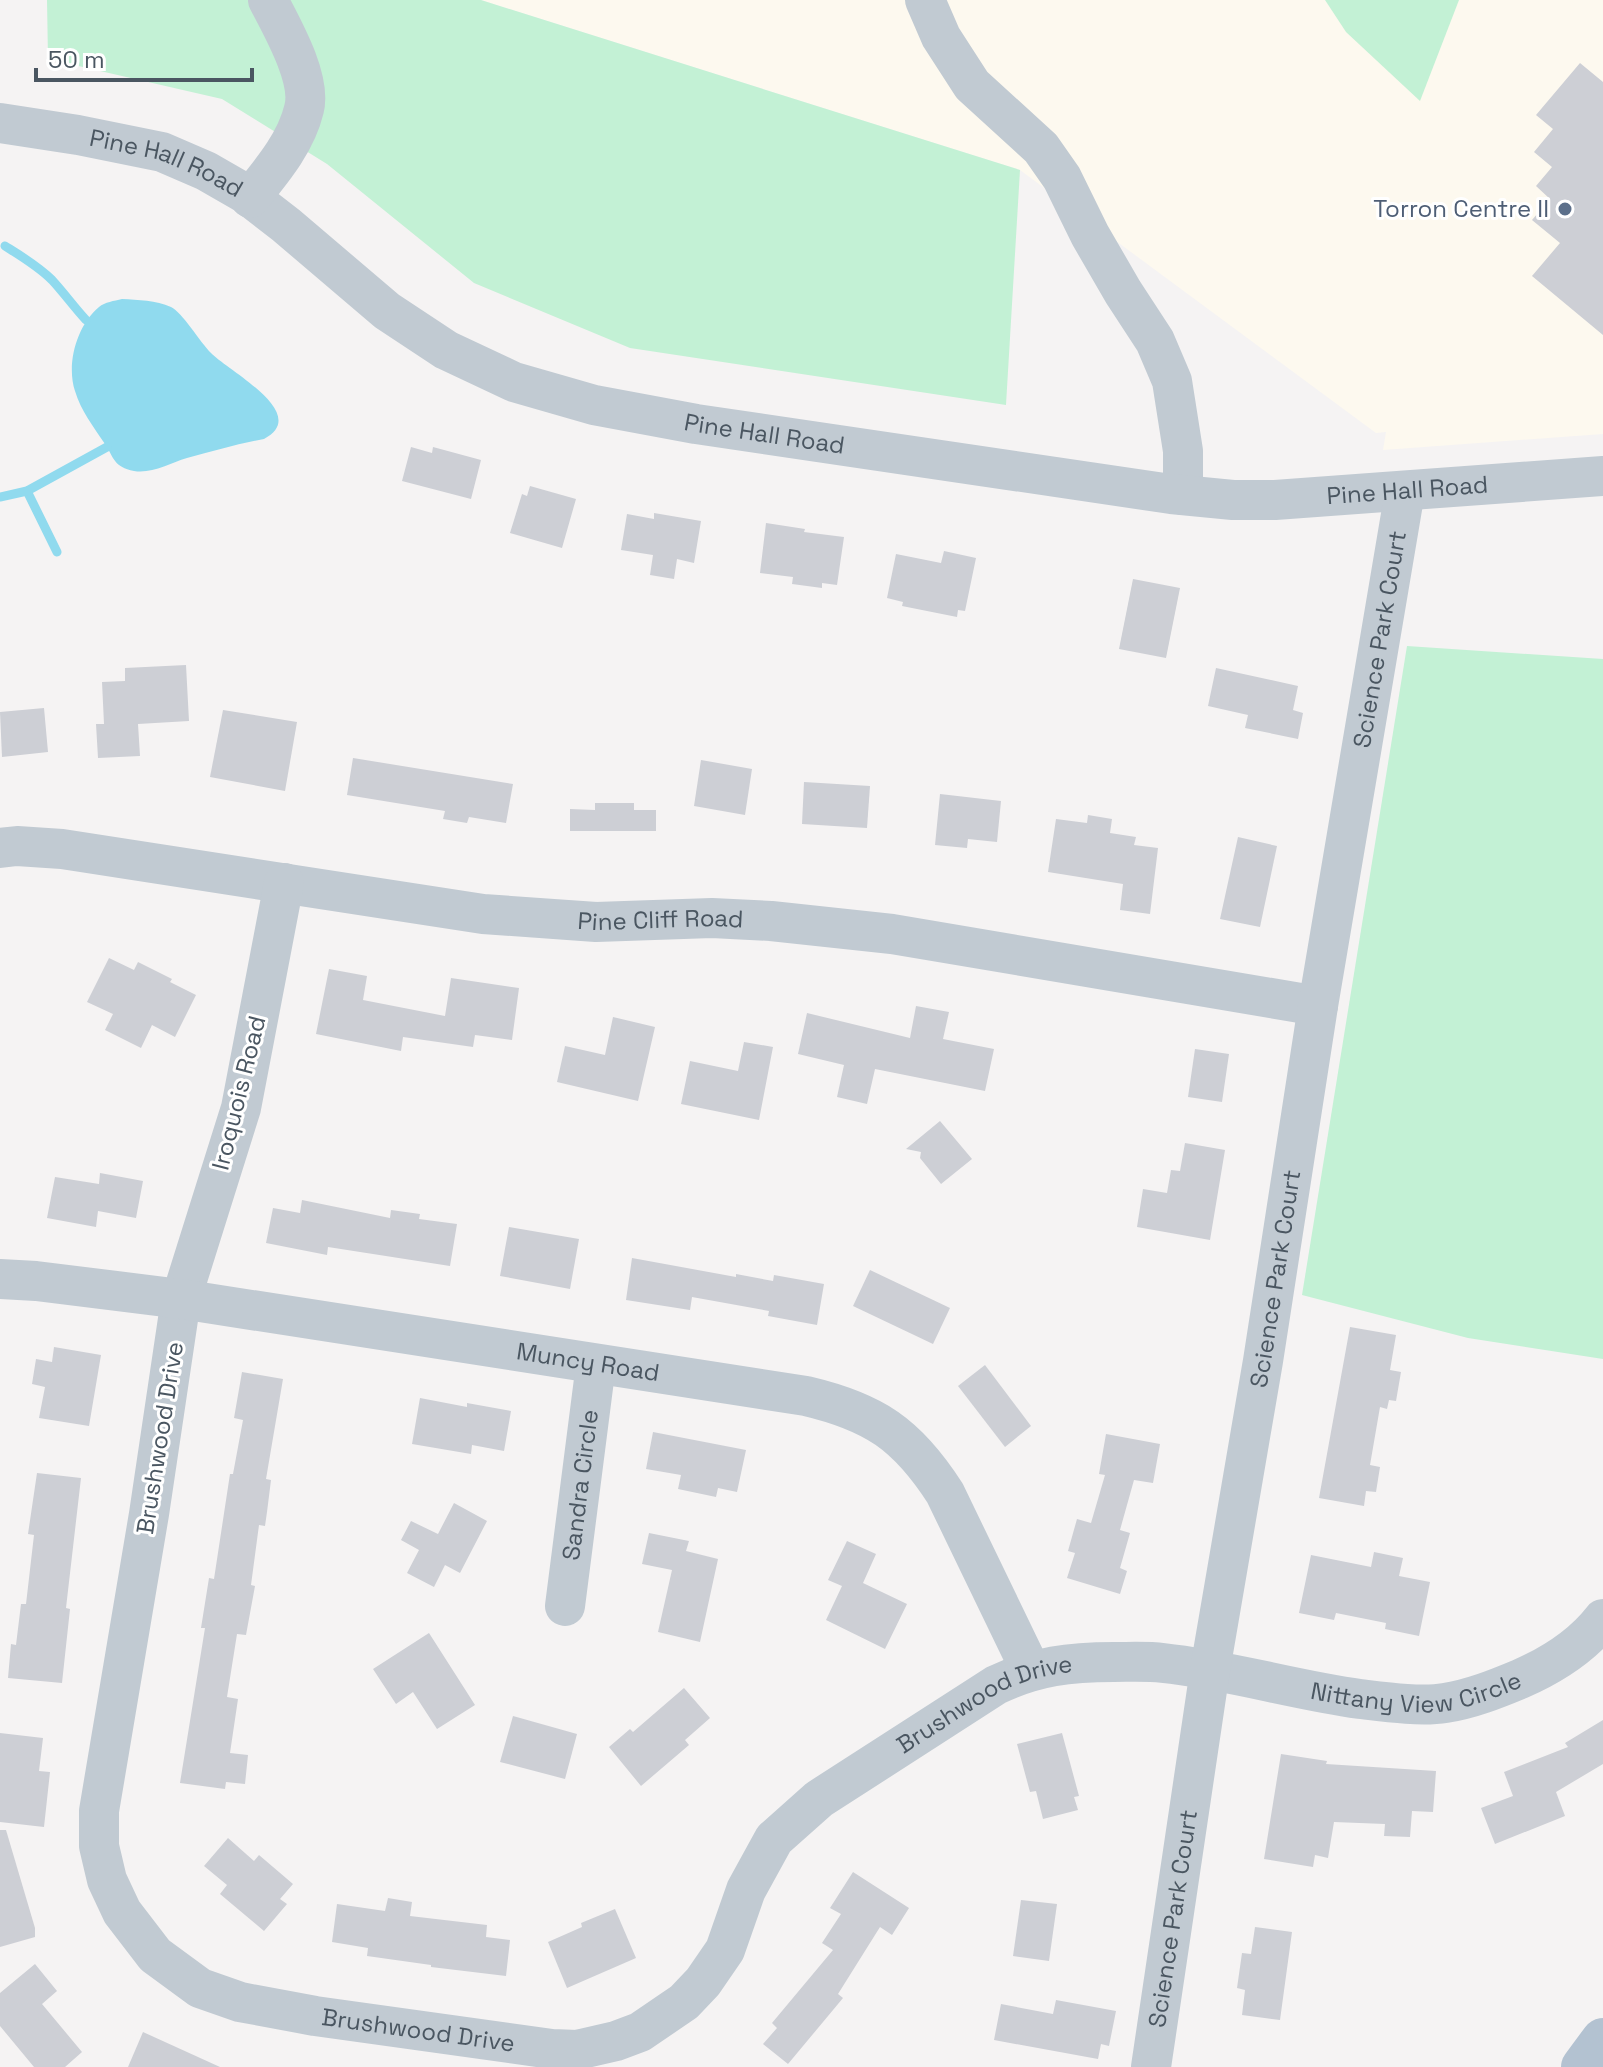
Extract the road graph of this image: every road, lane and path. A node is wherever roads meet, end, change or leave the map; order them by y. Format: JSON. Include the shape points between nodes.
{"nodes":[{"id":1,"x":268,"y":0,"type":"edge"},
{"id":2,"x":925,"y":0,"type":"edge"},
{"id":3,"x":0,"y":123,"type":"edge"},
{"id":4,"x":250,"y":198,"type":"junction"},
{"id":5,"x":1603,"y":476,"type":"edge"},
{"id":6,"x":1405,"y":491,"type":"junction"},
{"id":7,"x":1183,"y":495,"type":"junction"},
{"id":8,"x":0,"y":848,"type":"edge"},
{"id":9,"x":284,"y":883,"type":"junction"},
{"id":10,"x":1318,"y":1006,"type":"junction"},
{"id":11,"x":0,"y":1279,"type":"edge"},
{"id":12,"x":181,"y":1299,"type":"junction"},
{"id":13,"x":596,"y":1364,"type":"junction"},
{"id":14,"x":565,"y":1606,"type":"dead end"},
{"id":15,"x":1603,"y":1619,"type":"edge"},
{"id":16,"x":1210,"y":1670,"type":"junction"},
{"id":17,"x":1031,"y":1671,"type":"junction"},
{"id":18,"x":1603,"y":2040,"type":"edge"},
{"id":19,"x":1151,"y":2067,"type":"edge"},
{"id":20,"x":1583,"y":2067,"type":"edge"}],
"edges":[{"from":1,"to":4,"type":"street","via":[[303,75],[305,107],[293,137]]},
{"from":2,"to":7,"type":"street","via":[[972,85],[1041,148],[1062,178],[1155,341],[1172,381],[1183,451]]},
{"from":3,"to":4,"type":"street","name":"Pine Hall Road","via":[[162,152]]},
{"from":4,"to":7,"type":"street","name":"Pine Hall Road","via":[[387,311],[446,350],[514,382],[594,405],[696,424]]},
{"from":5,"to":6,"type":"street","name":"Pine Hall Road"},
{"from":6,"to":7,"type":"street","name":"Pine Hall Road","via":[[1275,500]]},
{"from":6,"to":10,"type":"street","name":"Science Park Court"},
{"from":8,"to":9,"type":"street","name":"Pine Cliff Road","via":[[62,849]]},
{"from":9,"to":10,"type":"street","name":"Pine Cliff Road","via":[[497,915],[596,922],[712,918],[892,934]]},
{"from":9,"to":12,"type":"street","name":"Iroquois Road","via":[[241,1108]]},
{"from":10,"to":16,"type":"street","name":"Science Park Court"},
{"from":11,"to":12,"type":"street","name":"Muncy Road"},
{"from":12,"to":13,"type":"street","name":"Muncy Road"},
{"from":12,"to":17,"type":"street","name":"Brushwood Drive","via":[[99,1811],[99,1846],[122,1912],[155,1955],[200,1988],[300,2013],[552,2049],[577,2050],[640,2032],[684,2002],[725,1950],[746,1890],[774,1839],[819,1799],[996,1685]]},
{"from":13,"to":14,"type":"street","name":"Sandra Circle"},
{"from":13,"to":17,"type":"street","name":"Muncy Road","via":[[806,1396],[862,1413],[889,1428],[929,1468],[945,1493]]},
{"from":15,"to":16,"type":"street","name":"Nittany View Circle","via":[[1577,1646],[1542,1669],[1492,1691],[1444,1703],[1324,1694]]},
{"from":16,"to":17,"type":"street","name":"Brushwood Drive","via":[[1161,1663],[1075,1662]]},
{"from":16,"to":19,"type":"street","name":"Science Park Court"},
{"from":18,"to":20,"type":"main road"}]}
